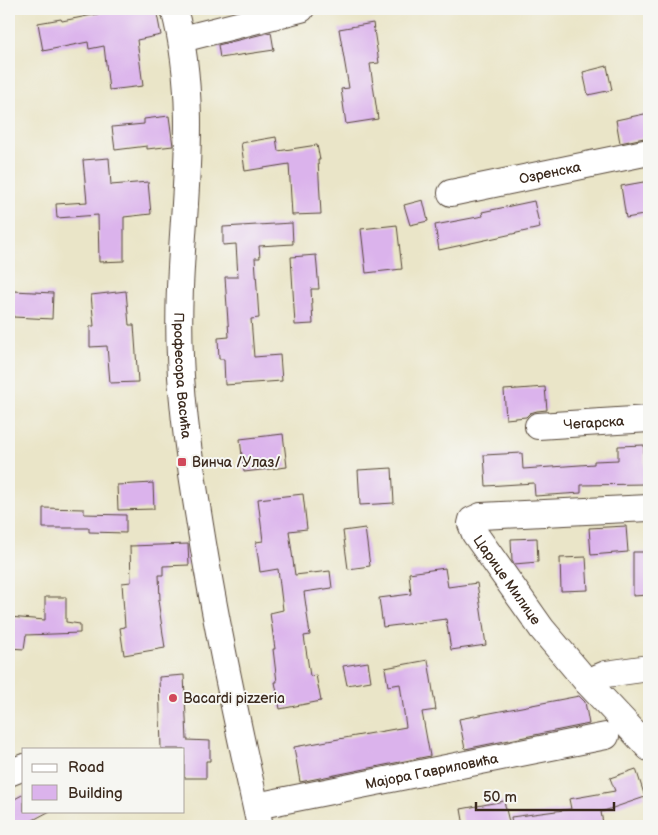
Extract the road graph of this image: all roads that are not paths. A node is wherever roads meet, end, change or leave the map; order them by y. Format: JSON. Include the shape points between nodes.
{"nodes":[{"id":1,"x":174,"y":9,"type":"edge"},
{"id":2,"x":302,"y":9,"type":"edge"},
{"id":3,"x":182,"y":39,"type":"junction"},
{"id":4,"x":649,"y":152,"type":"edge"},
{"id":5,"x":451,"y":193,"type":"dead end"},
{"id":6,"x":649,"y":419,"type":"edge"},
{"id":7,"x":538,"y":426,"type":"dead end"},
{"id":8,"x":649,"y":508,"type":"edge"},
{"id":9,"x":649,"y":668,"type":"edge"},
{"id":10,"x":587,"y":682,"type":"junction"},
{"id":11,"x":606,"y":736,"type":"dead end"},
{"id":12,"x":649,"y":748,"type":"edge"},
{"id":13,"x":22,"y":768,"type":"edge"},
{"id":14,"x":9,"y":772,"type":"edge"},
{"id":15,"x":258,"y":816,"type":"edge"}],
"edges":[{"from":1,"to":3,"type":"street","name":"Професора Васића"},
{"from":2,"to":3,"type":"street"},
{"from":3,"to":15,"type":"street","name":"Професора Васића","via":[[188,130],[179,302],[184,410],[206,562]]},
{"from":4,"to":5,"type":"street","name":"Озренска"},
{"from":6,"to":7,"type":"street","name":"Чегарска"},
{"from":8,"to":10,"type":"street","name":"Царице Милице","via":[[481,516],[471,522],[471,528],[542,629]]},
{"from":9,"to":10,"type":"street","via":[[606,674]]},
{"from":10,"to":12,"type":"street"},
{"from":11,"to":15,"type":"street","name":"Мајора Гавриловића"},
{"from":13,"to":14,"type":"street"}]}
